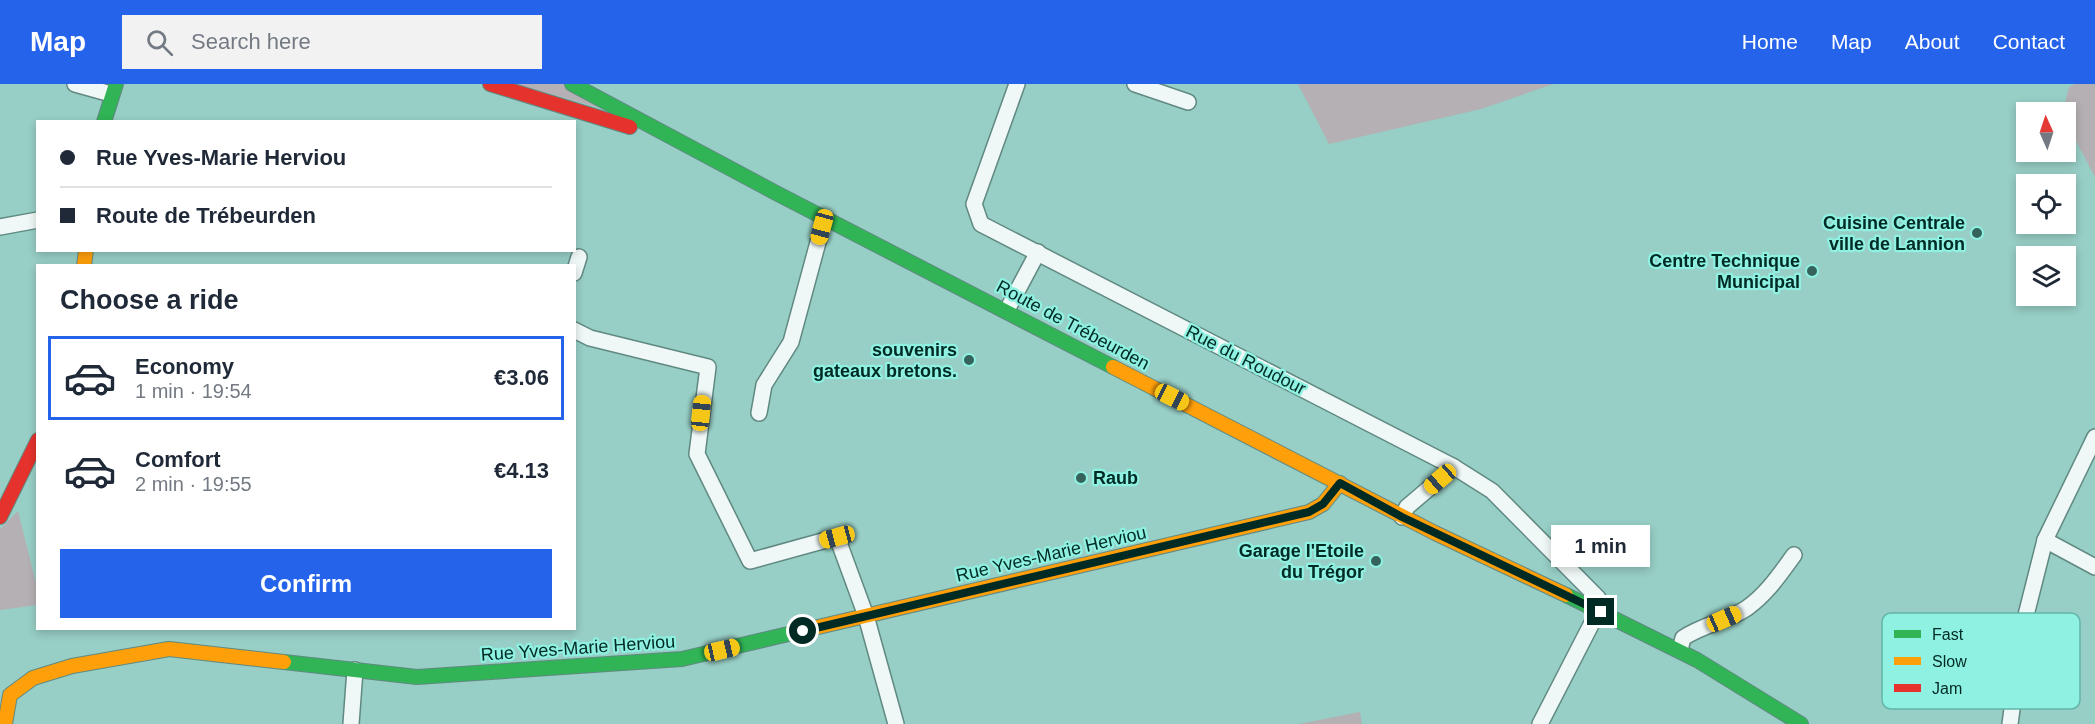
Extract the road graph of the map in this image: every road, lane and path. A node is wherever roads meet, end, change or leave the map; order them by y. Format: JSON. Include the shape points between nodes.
{"nodes":[{"id":1,"x":75,"y":84,"type":"edge"},
{"id":2,"x":490,"y":84,"type":"edge"},
{"id":3,"x":572,"y":84,"type":"edge"},
{"id":4,"x":1017,"y":84,"type":"edge"},
{"id":5,"x":1135,"y":84,"type":"edge"},
{"id":6,"x":114,"y":89,"type":"edge"},
{"id":7,"x":1188,"y":102,"type":"dead end"},
{"id":8,"x":105,"y":120,"type":"edge"},
{"id":9,"x":677,"y":142,"type":"junction"},
{"id":10,"x":36,"y":220,"type":"edge"},
{"id":11,"x":824,"y":220,"type":"junction"},
{"id":12,"x":2,"y":225,"type":"edge"},
{"id":13,"x":1038,"y":252,"type":"junction"},
{"id":14,"x":579,"y":257,"type":"dead end"},
{"id":15,"x":576,"y":267,"type":"edge"},
{"id":16,"x":1007,"y":310,"type":"junction"},
{"id":17,"x":576,"y":331,"type":"edge"},
{"id":18,"x":759,"y":413,"type":"dead end"},
{"id":19,"x":2095,"y":437,"type":"edge"},
{"id":20,"x":36,"y":445,"type":"edge"},
{"id":21,"x":1454,"y":467,"type":"junction"},
{"id":22,"x":1340,"y":483,"type":"junction"},
{"id":23,"x":0,"y":517,"type":"edge"},
{"id":24,"x":1402,"y":517,"type":"junction"},
{"id":25,"x":2045,"y":540,"type":"junction"},
{"id":26,"x":1794,"y":555,"type":"dead end"},
{"id":27,"x":2095,"y":567,"type":"edge"},
{"id":28,"x":1601,"y":612,"type":"junction"},
{"id":29,"x":2027,"y":613,"type":"edge"},
{"id":30,"x":866,"y":616,"type":"junction"},
{"id":31,"x":1680,"y":650,"type":"junction"},
{"id":32,"x":355,"y":670,"type":"junction"},
{"id":33,"x":2012,"y":709,"type":"edge"},
{"id":34,"x":5,"y":724,"type":"edge"},
{"id":35,"x":351,"y":724,"type":"edge"},
{"id":36,"x":896,"y":724,"type":"edge"},
{"id":37,"x":1540,"y":724,"type":"edge"},
{"id":38,"x":1783,"y":724,"type":"edge"},
{"id":39,"x":1801,"y":724,"type":"edge"},
{"id":40,"x":2010,"y":724,"type":"edge"}],
"edges":[{"from":1,"to":6,"type":"street"},
{"from":2,"to":9,"type":"main road","name":"Route de Trébeurden"},
{"from":3,"to":9,"type":"main road","name":"Route de Trébeurden"},
{"from":4,"to":13,"type":"street","name":"Rue du Roudour","via":[[974,204],[981,224]]},
{"from":5,"to":7,"type":"street"},
{"from":6,"to":8,"type":"main road"},
{"from":9,"to":11,"type":"main road","name":"Route de Trébeurden"},
{"from":10,"to":12,"type":"street"},
{"from":11,"to":16,"type":"main road","name":"Route de Trébeurden"},
{"from":11,"to":18,"type":"street","via":[[791,342],[764,384]]},
{"from":13,"to":16,"type":"street"},
{"from":13,"to":21,"type":"street","name":"Rue du Roudour"},
{"from":14,"to":15,"type":"street"},
{"from":16,"to":22,"type":"main road","name":"Route de Trébeurden"},
{"from":17,"to":30,"type":"street","via":[[590,338],[708,367],[697,454],[750,561],[837,537]]},
{"from":19,"to":25,"type":"street"},
{"from":20,"to":23,"type":"main road"},
{"from":21,"to":24,"type":"street","via":[[1407,507]]},
{"from":21,"to":28,"type":"street","name":"Rue du Roudour","via":[[1492,491],[1566,563],[1598,598]]},
{"from":22,"to":24,"type":"main road","name":"Route de Trébeurden"},
{"from":22,"to":30,"type":"main road","name":"Rue Yves-Marie Herviou","via":[[1323,504],[1309,512]]},
{"from":24,"to":28,"type":"main road","name":"Route de Trébeurden"},
{"from":25,"to":27,"type":"street"},
{"from":25,"to":29,"type":"street"},
{"from":26,"to":31,"type":"street","via":[[1766,593],[1746,609],[1701,626],[1683,638]]},
{"from":28,"to":31,"type":"main road","name":"Route de Trébeurden"},
{"from":28,"to":37,"type":"street"},
{"from":30,"to":32,"type":"main road","name":"Rue Yves-Marie Herviou","via":[[682,659],[417,677]]},
{"from":30,"to":36,"type":"street"},
{"from":31,"to":38,"type":"main road","name":"Route de Trébeurden"},
{"from":31,"to":39,"type":"main road","name":"Route de Trébeurden"},
{"from":32,"to":34,"type":"main road","name":"Rue Yves-Marie Herviou","via":[[169,649],[72,666],[33,678],[10,695]]},
{"from":32,"to":35,"type":"street"},
{"from":33,"to":40,"type":"street"}]}
